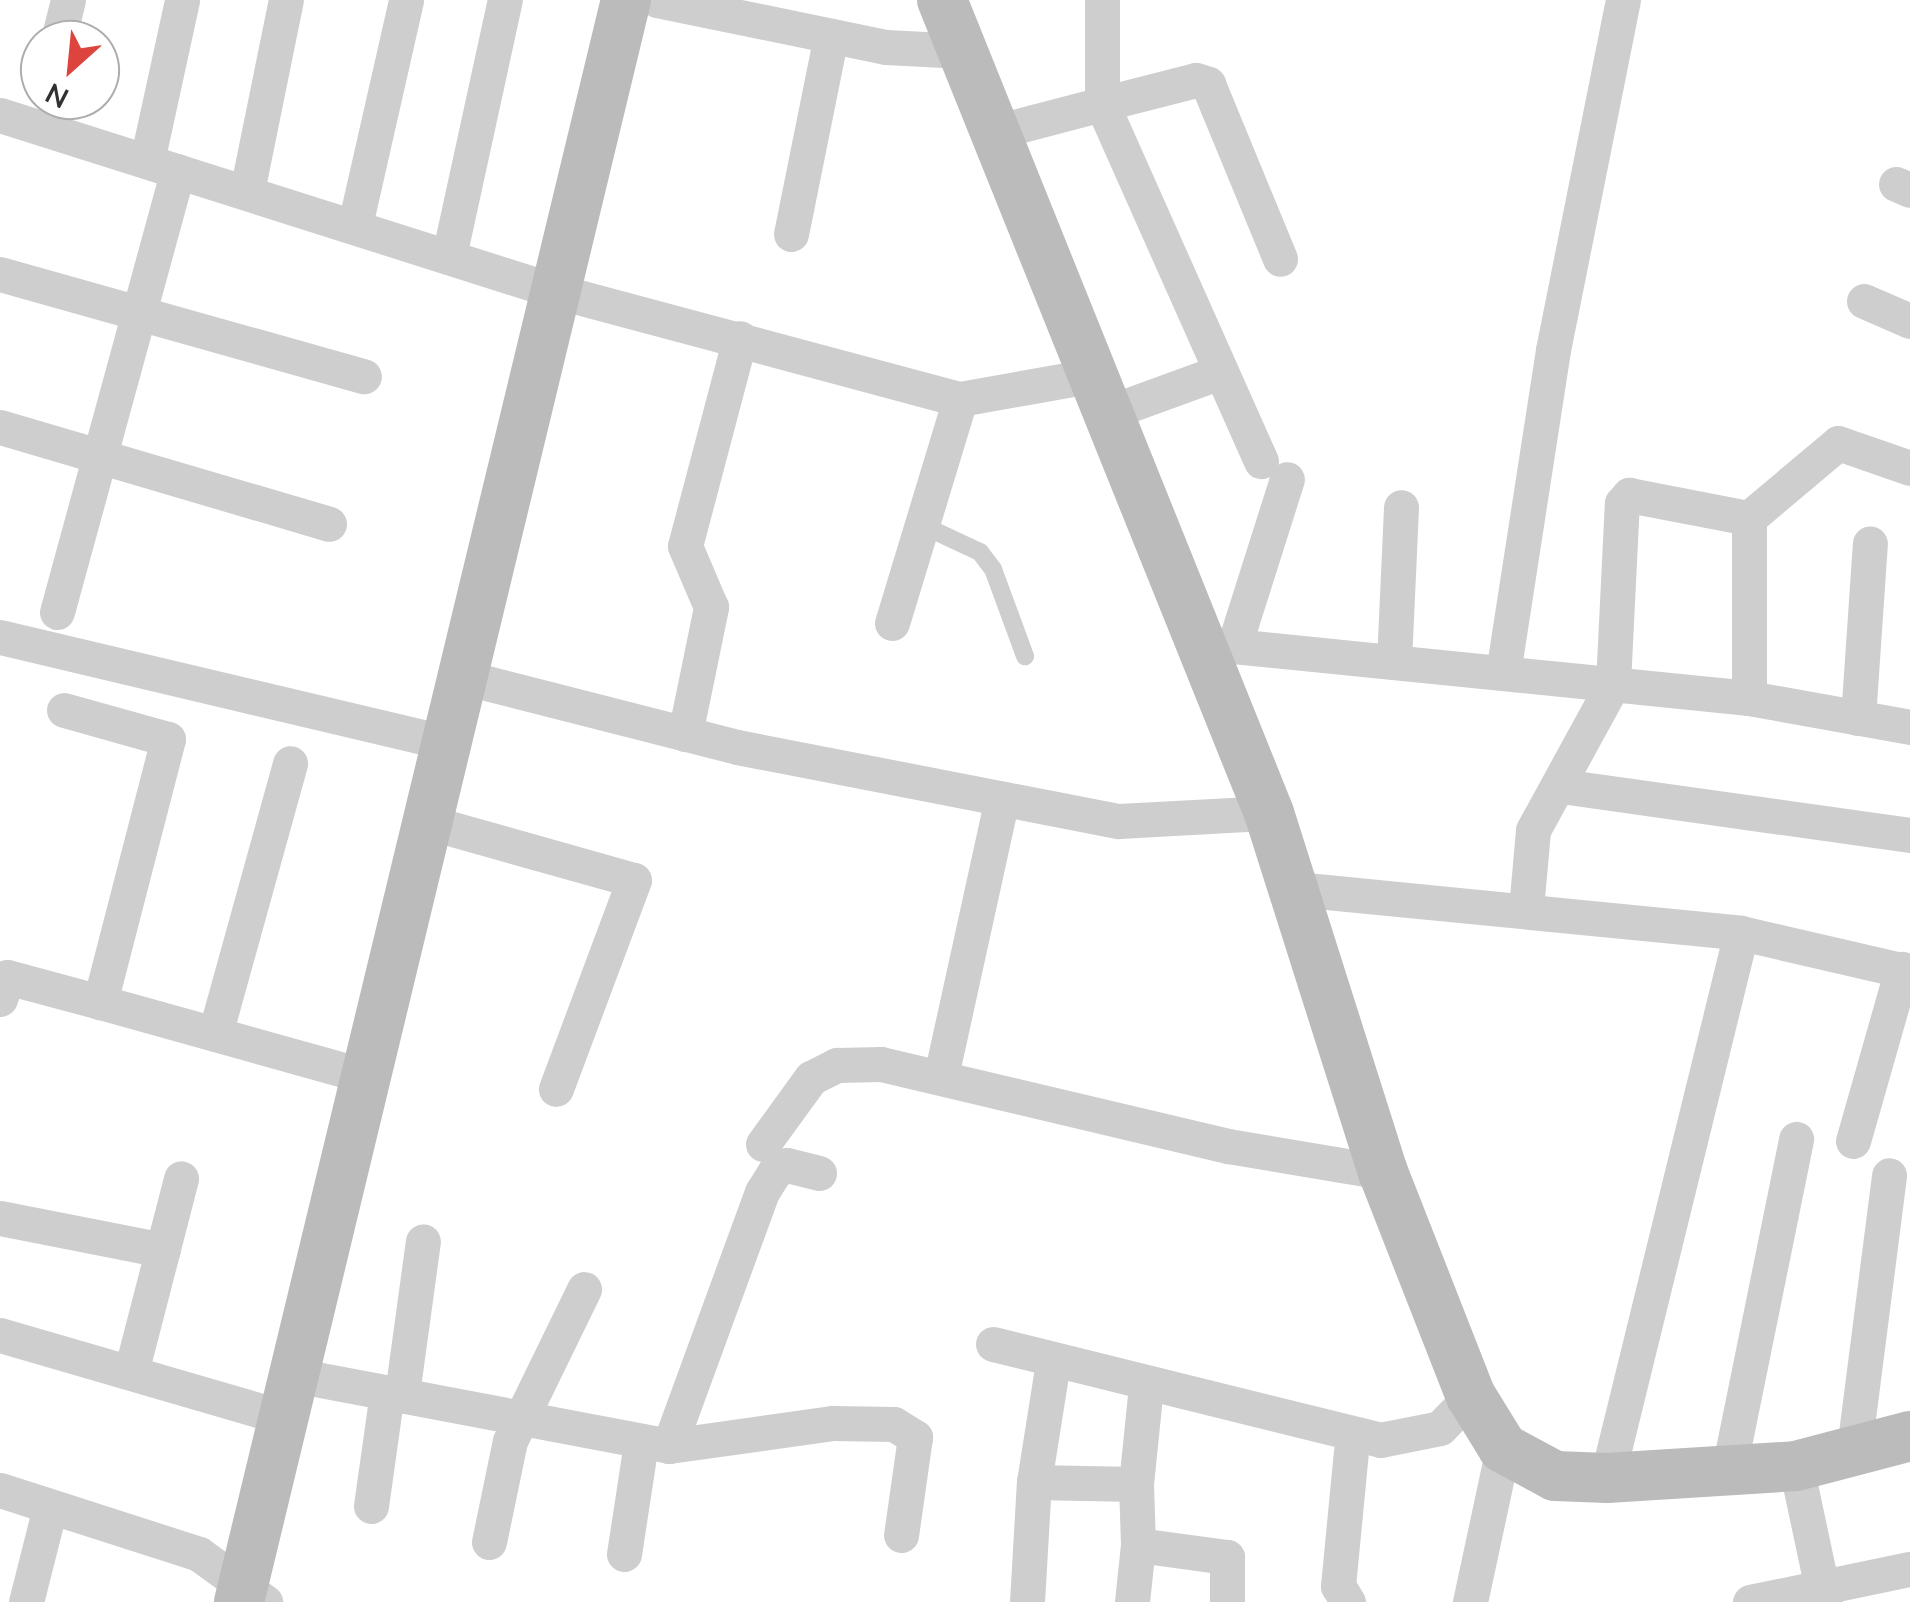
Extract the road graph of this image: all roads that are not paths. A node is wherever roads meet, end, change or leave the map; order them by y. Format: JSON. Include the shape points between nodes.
{"nodes":[{"id":1,"x":182,"y":0,"type":"edge"},
{"id":2,"x":286,"y":0,"type":"edge"},
{"id":3,"x":406,"y":0,"type":"edge"},
{"id":4,"x":505,"y":0,"type":"edge"},
{"id":5,"x":626,"y":0,"type":"edge"},
{"id":6,"x":658,"y":0,"type":"edge"},
{"id":7,"x":942,"y":0,"type":"edge"},
{"id":8,"x":1102,"y":0,"type":"edge"},
{"id":9,"x":1623,"y":0,"type":"edge"},
{"id":10,"x":737,"y":8,"type":"edge"},
{"id":11,"x":831,"y":36,"type":"junction"},
{"id":12,"x":962,"y":51,"type":"junction"},
{"id":13,"x":1102,"y":104,"type":"junction"},
{"id":14,"x":55,"y":120,"type":"edge"},
{"id":15,"x":995,"y":132,"type":"junction"},
{"id":16,"x":162,"y":166,"type":"junction"},
{"id":17,"x":246,"y":191,"type":"junction"},
{"id":18,"x":355,"y":224,"type":"junction"},
{"id":19,"x":791,"y":234,"type":"dead end"},
{"id":20,"x":449,"y":256,"type":"junction"},
{"id":21,"x":1280,"y":259,"type":"dead end"},
{"id":22,"x":0,"y":274,"type":"edge"},
{"id":23,"x":552,"y":290,"type":"junction"},
{"id":24,"x":1864,"y":300,"type":"dead end"},
{"id":25,"x":142,"y":314,"type":"junction"},
{"id":26,"x":1910,"y":320,"type":"edge"},
{"id":27,"x":740,"y":338,"type":"junction"},
{"id":28,"x":1217,"y":373,"type":"junction"},
{"id":29,"x":364,"y":376,"type":"dead end"},
{"id":30,"x":1103,"y":394,"type":"junction"},
{"id":31,"x":960,"y":399,"type":"junction"},
{"id":32,"x":0,"y":427,"type":"edge"},
{"id":33,"x":102,"y":457,"type":"junction"},
{"id":34,"x":1910,"y":468,"type":"edge"},
{"id":35,"x":1401,"y":507,"type":"dead end"},
{"id":36,"x":1749,"y":518,"type":"junction"},
{"id":37,"x":330,"y":524,"type":"dead end"},
{"id":38,"x":922,"y":525,"type":"junction"},
{"id":39,"x":1870,"y":543,"type":"dead end"},
{"id":40,"x":57,"y":612,"type":"dead end"},
{"id":41,"x":892,"y":624,"type":"dead end"},
{"id":42,"x":0,"y":637,"type":"edge"},
{"id":43,"x":1219,"y":645,"type":"junction"},
{"id":44,"x":1024,"y":656,"type":"dead end"},
{"id":45,"x":1394,"y":662,"type":"junction"},
{"id":46,"x":1503,"y":673,"type":"junction"},
{"id":47,"x":459,"y":676,"type":"junction"},
{"id":48,"x":1613,"y":684,"type":"junction"},
{"id":49,"x":1749,"y":698,"type":"junction"},
{"id":50,"x":64,"y":710,"type":"dead end"},
{"id":51,"x":1858,"y":718,"type":"junction"},
{"id":52,"x":1910,"y":727,"type":"edge"},
{"id":53,"x":685,"y":734,"type":"junction"},
{"id":54,"x":443,"y":742,"type":"junction"},
{"id":55,"x":290,"y":763,"type":"dead end"},
{"id":56,"x":1561,"y":786,"type":"junction"},
{"id":57,"x":1002,"y":799,"type":"junction"},
{"id":58,"x":1269,"y":813,"type":"junction"},
{"id":59,"x":424,"y":821,"type":"junction"},
{"id":60,"x":1910,"y":835,"type":"edge"},
{"id":61,"x":1296,"y":889,"type":"junction"},
{"id":62,"x":1526,"y":909,"type":"junction"},
{"id":63,"x":1741,"y":932,"type":"junction"},
{"id":64,"x":1906,"y":971,"type":"edge"},
{"id":65,"x":2,"y":984,"type":"edge"},
{"id":66,"x":100,"y":1002,"type":"junction"},
{"id":67,"x":215,"y":1034,"type":"junction"},
{"id":68,"x":362,"y":1075,"type":"junction"},
{"id":69,"x":941,"y":1076,"type":"junction"},
{"id":70,"x":556,"y":1090,"type":"dead end"},
{"id":71,"x":1796,"y":1138,"type":"dead end"},
{"id":72,"x":1853,"y":1141,"type":"dead end"},
{"id":73,"x":763,"y":1144,"type":"dead end"},
{"id":74,"x":1384,"y":1172,"type":"junction"},
{"id":75,"x":819,"y":1173,"type":"dead end"},
{"id":76,"x":1889,"y":1174,"type":"dead end"},
{"id":77,"x":181,"y":1178,"type":"dead end"},
{"id":78,"x":0,"y":1218,"type":"edge"},
{"id":79,"x":423,"y":1242,"type":"dead end"},
{"id":80,"x":163,"y":1250,"type":"junction"},
{"id":81,"x":584,"y":1289,"type":"dead end"},
{"id":82,"x":0,"y":1335,"type":"edge"},
{"id":83,"x":993,"y":1344,"type":"dead end"},
{"id":84,"x":1053,"y":1362,"type":"junction"},
{"id":85,"x":131,"y":1372,"type":"junction"},
{"id":86,"x":1146,"y":1386,"type":"junction"},
{"id":87,"x":394,"y":1393,"type":"junction"},
{"id":88,"x":284,"y":1395,"type":"junction"},
{"id":89,"x":1471,"y":1396,"type":"junction"},
{"id":90,"x":522,"y":1414,"type":"junction"},
{"id":91,"x":1910,"y":1436,"type":"edge"},
{"id":92,"x":655,"y":1444,"type":"junction"},
{"id":93,"x":1504,"y":1448,"type":"junction"},
{"id":94,"x":1854,"y":1450,"type":"junction"},
{"id":95,"x":1351,"y":1452,"type":"dead end"},
{"id":96,"x":1796,"y":1466,"type":"junction"},
{"id":97,"x":1728,"y":1474,"type":"junction"},
{"id":98,"x":1607,"y":1478,"type":"junction"},
{"id":99,"x":1034,"y":1482,"type":"junction"},
{"id":100,"x":1136,"y":1484,"type":"junction"},
{"id":101,"x":0,"y":1490,"type":"edge"},
{"id":102,"x":371,"y":1506,"type":"dead end"},
{"id":103,"x":50,"y":1507,"type":"junction"},
{"id":104,"x":902,"y":1534,"type":"dead end"},
{"id":105,"x":490,"y":1542,"type":"dead end"},
{"id":106,"x":1138,"y":1545,"type":"junction"},
{"id":107,"x":624,"y":1554,"type":"dead end"},
{"id":108,"x":1910,"y":1569,"type":"edge"},
{"id":109,"x":1824,"y":1594,"type":"edge"},
{"id":110,"x":249,"y":1597,"type":"edge"},
{"id":111,"x":26,"y":1602,"type":"edge"},
{"id":112,"x":1027,"y":1602,"type":"edge"},
{"id":113,"x":1132,"y":1602,"type":"edge"},
{"id":114,"x":1227,"y":1602,"type":"edge"},
{"id":115,"x":1348,"y":1602,"type":"edge"},
{"id":116,"x":1470,"y":1602,"type":"edge"},
{"id":117,"x":1750,"y":1602,"type":"edge"}],
"edges":[{"from":1,"to":16,"type":"street"},
{"from":2,"to":17,"type":"street"},
{"from":3,"to":18,"type":"street"},
{"from":4,"to":20,"type":"street"},
{"from":5,"to":23,"type":"street"},
{"from":6,"to":10,"type":"street"},
{"from":7,"to":12,"type":"street"},
{"from":8,"to":13,"type":"street"},
{"from":9,"to":46,"type":"street","via":[[1553,350]]},
{"from":10,"to":11,"type":"street"},
{"from":11,"to":12,"type":"street"},
{"from":11,"to":19,"type":"street"},
{"from":12,"to":15,"type":"street"},
{"from":13,"to":15,"type":"street"},
{"from":13,"to":21,"type":"street","via":[[1196,80],[1208,84]]},
{"from":13,"to":28,"type":"street"},
{"from":14,"to":16,"type":"street"},
{"from":15,"to":30,"type":"street"},
{"from":16,"to":17,"type":"street"},
{"from":16,"to":25,"type":"street"},
{"from":17,"to":18,"type":"street"},
{"from":18,"to":20,"type":"street"},
{"from":20,"to":23,"type":"street"},
{"from":22,"to":25,"type":"street"},
{"from":23,"to":27,"type":"street"},
{"from":23,"to":47,"type":"street"},
{"from":24,"to":26,"type":"street"},
{"from":25,"to":29,"type":"street"},
{"from":25,"to":33,"type":"street"},
{"from":27,"to":31,"type":"street"},
{"from":27,"to":53,"type":"street","via":[[685,546],[711,607]]},
{"from":28,"to":30,"type":"street"},
{"from":28,"to":43,"type":"street","via":[[1274,470]]},
{"from":30,"to":31,"type":"street"},
{"from":30,"to":43,"type":"street"},
{"from":31,"to":38,"type":"street"},
{"from":32,"to":33,"type":"street"},
{"from":33,"to":37,"type":"street"},
{"from":33,"to":40,"type":"street"},
{"from":34,"to":36,"type":"street","via":[[1838,443]]},
{"from":35,"to":45,"type":"street"},
{"from":36,"to":48,"type":"street","via":[[1640,493],[1622,502]]},
{"from":36,"to":49,"type":"street"},
{"from":38,"to":41,"type":"street"},
{"from":38,"to":44,"type":"lane","via":[[980,552],[993,569]]},
{"from":39,"to":51,"type":"street"},
{"from":42,"to":54,"type":"street"},
{"from":43,"to":45,"type":"street"},
{"from":43,"to":58,"type":"street"},
{"from":45,"to":46,"type":"street"},
{"from":46,"to":48,"type":"street"},
{"from":47,"to":53,"type":"street"},
{"from":47,"to":54,"type":"street"},
{"from":48,"to":49,"type":"street"},
{"from":48,"to":56,"type":"street"},
{"from":49,"to":51,"type":"street"},
{"from":50,"to":66,"type":"street","via":[[168,740]]},
{"from":51,"to":52,"type":"street"},
{"from":53,"to":57,"type":"street"},
{"from":54,"to":59,"type":"street"},
{"from":55,"to":67,"type":"street"},
{"from":56,"to":60,"type":"street"},
{"from":56,"to":62,"type":"street","via":[[1534,830]]},
{"from":57,"to":58,"type":"street","via":[[1119,821]]},
{"from":57,"to":69,"type":"street"},
{"from":58,"to":61,"type":"street"},
{"from":59,"to":68,"type":"street"},
{"from":59,"to":70,"type":"street","via":[[634,880]]},
{"from":61,"to":62,"type":"street"},
{"from":61,"to":74,"type":"street"},
{"from":62,"to":63,"type":"street"},
{"from":63,"to":64,"type":"street"},
{"from":63,"to":98,"type":"street"},
{"from":64,"to":72,"type":"street"},
{"from":65,"to":66,"type":"street"},
{"from":66,"to":67,"type":"street"},
{"from":67,"to":68,"type":"street"},
{"from":68,"to":88,"type":"street"},
{"from":69,"to":73,"type":"street","via":[[881,1064],[838,1065],[798,1091]]},
{"from":69,"to":74,"type":"street","via":[[1228,1146]]},
{"from":71,"to":97,"type":"street"},
{"from":74,"to":89,"type":"street"},
{"from":75,"to":92,"type":"street","via":[[786,1165],[762,1192]]},
{"from":76,"to":94,"type":"street"},
{"from":77,"to":80,"type":"street"},
{"from":78,"to":80,"type":"street"},
{"from":79,"to":87,"type":"street"},
{"from":80,"to":85,"type":"street"},
{"from":81,"to":90,"type":"street"},
{"from":82,"to":85,"type":"street"},
{"from":83,"to":84,"type":"street"},
{"from":84,"to":86,"type":"street"},
{"from":84,"to":99,"type":"street"},
{"from":85,"to":88,"type":"street"},
{"from":86,"to":89,"type":"street","via":[[1380,1440],[1440,1428]]},
{"from":86,"to":100,"type":"street"},
{"from":87,"to":88,"type":"street"},
{"from":87,"to":90,"type":"street"},
{"from":87,"to":102,"type":"street"},
{"from":88,"to":110,"type":"street"},
{"from":89,"to":93,"type":"street"},
{"from":90,"to":92,"type":"street"},
{"from":90,"to":105,"type":"street"},
{"from":91,"to":94,"type":"street"},
{"from":92,"to":104,"type":"street","via":[[833,1423],[894,1424],[915,1437]]},
{"from":92,"to":107,"type":"street"},
{"from":93,"to":98,"type":"street","via":[[1555,1476]]},
{"from":93,"to":116,"type":"street"},
{"from":94,"to":96,"type":"street"},
{"from":95,"to":115,"type":"street","via":[[1338,1586]]},
{"from":96,"to":97,"type":"street"},
{"from":96,"to":109,"type":"street"},
{"from":97,"to":98,"type":"street"},
{"from":99,"to":100,"type":"street"},
{"from":99,"to":112,"type":"street"},
{"from":100,"to":106,"type":"street"},
{"from":101,"to":103,"type":"street"},
{"from":103,"to":110,"type":"street","via":[[200,1554]]},
{"from":103,"to":111,"type":"street"},
{"from":106,"to":113,"type":"street"},
{"from":106,"to":114,"type":"street","via":[[1227,1557]]},
{"from":108,"to":109,"type":"street"},
{"from":109,"to":117,"type":"street"}]}
